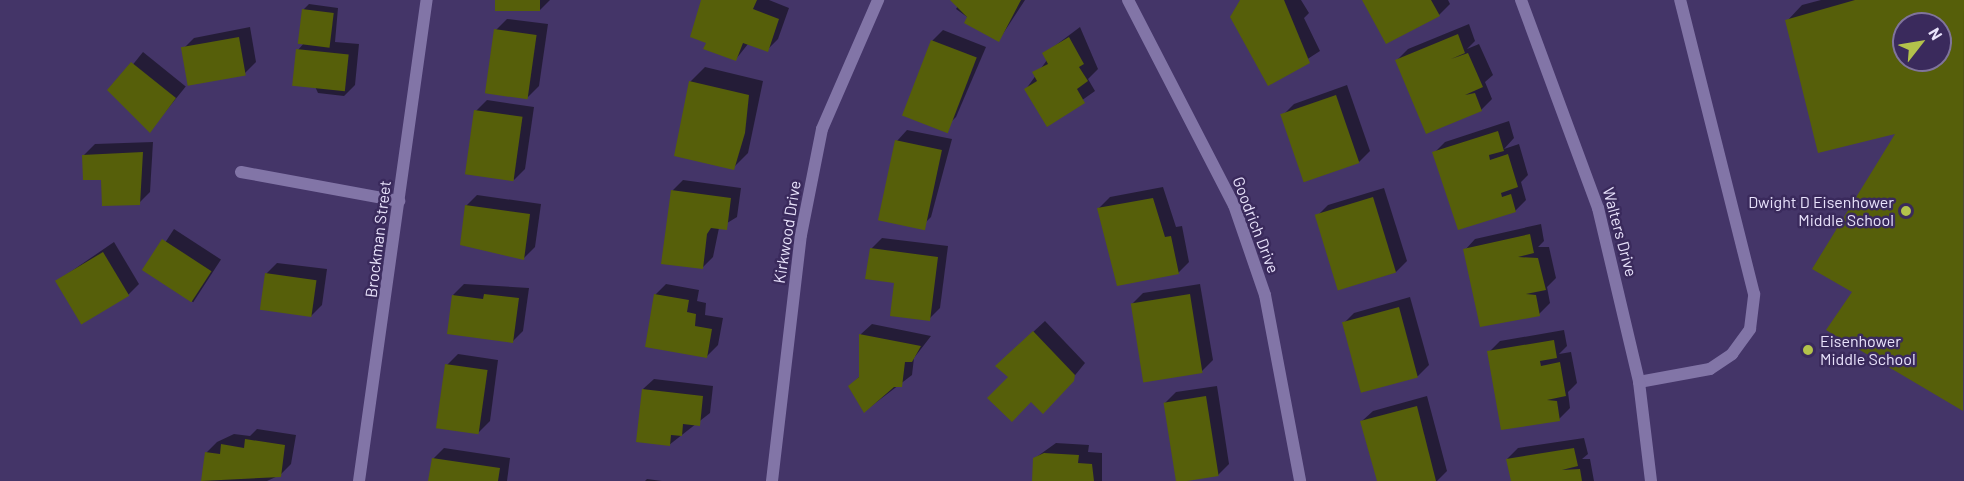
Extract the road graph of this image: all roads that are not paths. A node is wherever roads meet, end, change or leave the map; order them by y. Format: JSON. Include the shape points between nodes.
{"nodes":[{"id":1,"x":427,"y":0,"type":"edge"},
{"id":2,"x":878,"y":0,"type":"edge"},
{"id":3,"x":1128,"y":0,"type":"edge"},
{"id":4,"x":1521,"y":0,"type":"edge"},
{"id":5,"x":1680,"y":0,"type":"edge"},
{"id":6,"x":241,"y":172,"type":"dead end"},
{"id":7,"x":399,"y":201,"type":"junction"},
{"id":8,"x":1639,"y":382,"type":"junction"},
{"id":9,"x":359,"y":481,"type":"edge"},
{"id":10,"x":772,"y":481,"type":"edge"},
{"id":11,"x":1300,"y":481,"type":"edge"},
{"id":12,"x":1652,"y":481,"type":"edge"}],
"edges":[{"from":1,"to":7,"type":"street","name":"Brockman Street"},
{"from":2,"to":10,"type":"street","name":"Kirkwood Drive","via":[[822,129],[801,235]]},
{"from":3,"to":11,"type":"street","name":"Goodrich Drive","via":[[1234,205],[1265,295]]},
{"from":4,"to":8,"type":"street","name":"Walters Drive","via":[[1598,208]]},
{"from":5,"to":8,"type":"street","via":[[1755,294],[1750,329],[1732,354],[1710,369]]},
{"from":6,"to":7,"type":"street"},
{"from":7,"to":9,"type":"street","name":"Brockman Street"},
{"from":8,"to":12,"type":"street","name":"Walters Drive"}]}
